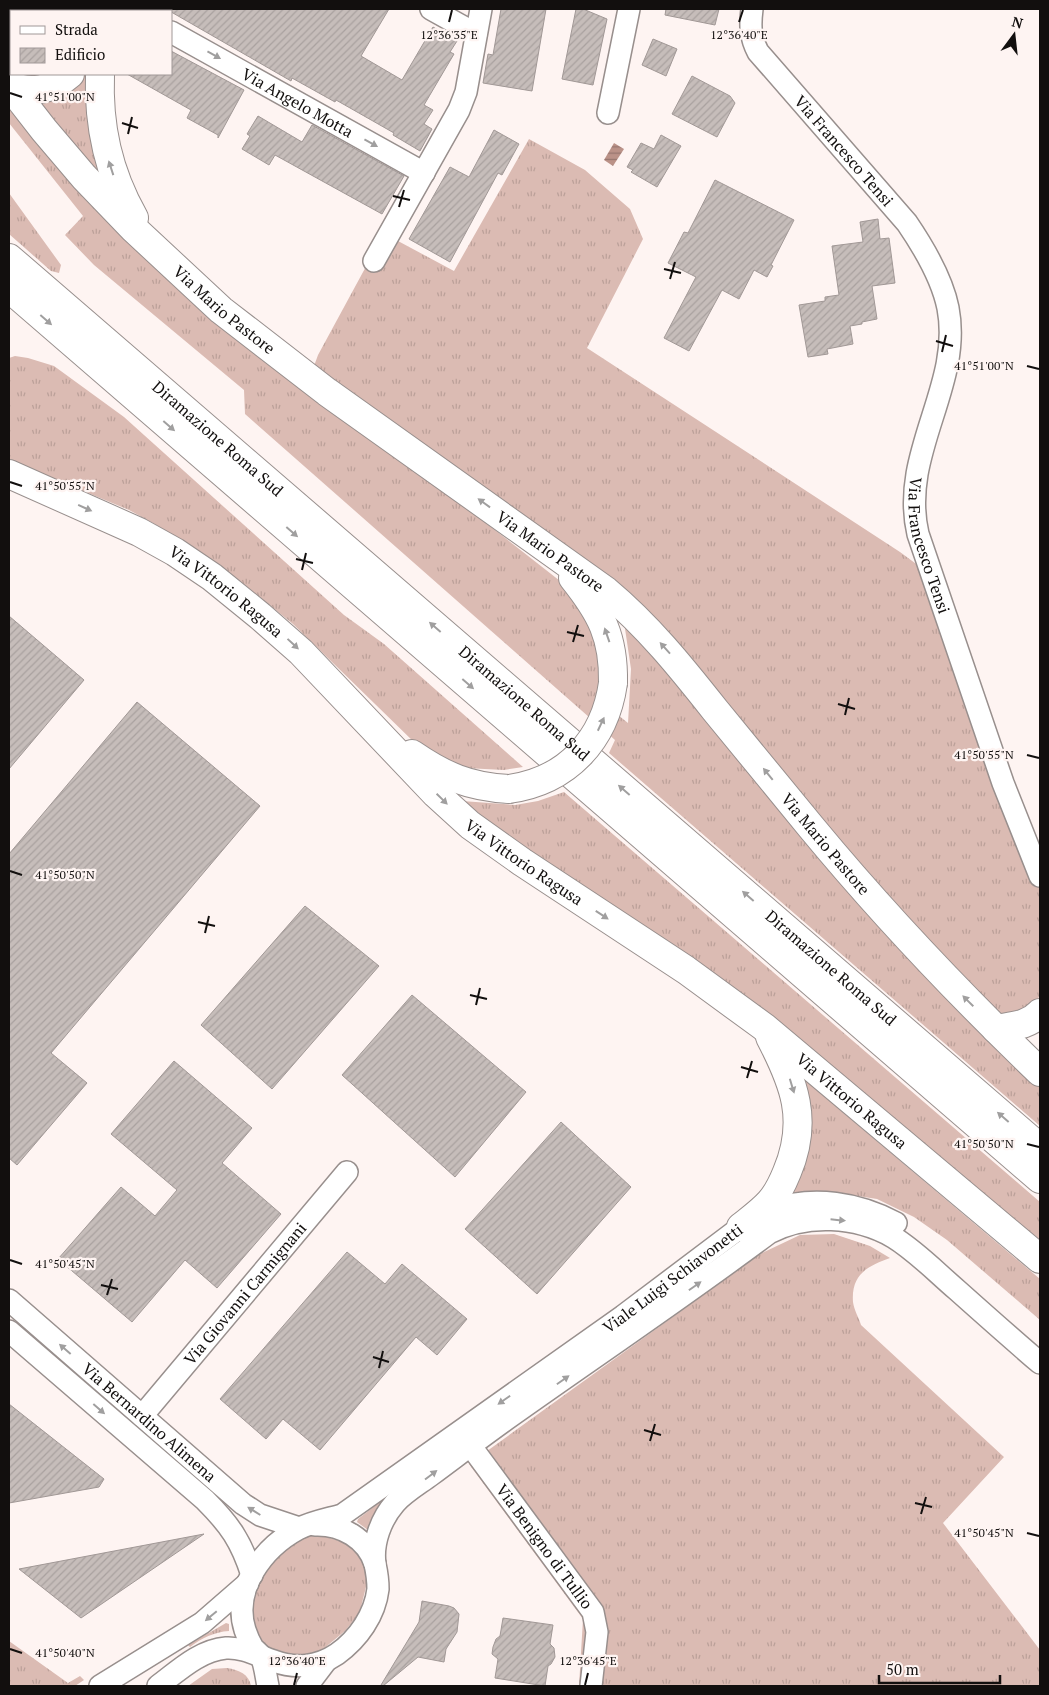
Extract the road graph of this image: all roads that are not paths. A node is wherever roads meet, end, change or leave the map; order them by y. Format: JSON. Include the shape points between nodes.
{"nodes":[{"id":1,"x":431,"y":9,"type":"edge"},
{"id":2,"x":481,"y":9,"type":"edge"},
{"id":3,"x":629,"y":9,"type":"edge"},
{"id":4,"x":751,"y":19,"type":"edge"},
{"id":5,"x":172,"y":33,"type":"edge"},
{"id":6,"x":476,"y":34,"type":"junction"},
{"id":7,"x":69,"y":75,"type":"edge"},
{"id":8,"x":100,"y":75,"type":"edge"},
{"id":9,"x":9,"y":84,"type":"edge"},
{"id":10,"x":608,"y":113,"type":"dead end"},
{"id":11,"x":424,"y":173,"type":"junction"},
{"id":12,"x":162,"y":255,"type":"junction"},
{"id":13,"x":9,"y":258,"type":"edge"},
{"id":14,"x":374,"y":261,"type":"dead end"},
{"id":15,"x":9,"y":288,"type":"edge"},
{"id":16,"x":9,"y":474,"type":"edge"},
{"id":17,"x":531,"y":537,"type":"junction"},
{"id":18,"x":361,"y":715,"type":"junction"},
{"id":19,"x":1040,"y":876,"type":"edge"},
{"id":20,"x":1040,"y":1013,"type":"edge"},
{"id":21,"x":764,"y":1026,"type":"junction"},
{"id":22,"x":996,"y":1029,"type":"junction"},
{"id":23,"x":1040,"y":1072,"type":"edge"},
{"id":24,"x":1040,"y":1148,"type":"edge"},
{"id":25,"x":346,"y":1172,"type":"dead end"},
{"id":26,"x":1040,"y":1179,"type":"edge"},
{"id":27,"x":741,"y":1227,"type":"junction"},
{"id":28,"x":1040,"y":1260,"type":"edge"},
{"id":29,"x":9,"y":1300,"type":"edge"},
{"id":30,"x":9,"y":1331,"type":"edge"},
{"id":31,"x":1040,"y":1347,"type":"edge"},
{"id":32,"x":1040,"y":1363,"type":"edge"},
{"id":33,"x":142,"y":1416,"type":"junction"},
{"id":34,"x":470,"y":1445,"type":"junction"},
{"id":35,"x":305,"y":1527,"type":"junction"},
{"id":36,"x":375,"y":1564,"type":"junction"},
{"id":37,"x":250,"y":1579,"type":"junction"},
{"id":38,"x":261,"y":1656,"type":"junction"},
{"id":39,"x":326,"y":1661,"type":"junction"},
{"id":40,"x":100,"y":1686,"type":"edge"},
{"id":41,"x":158,"y":1686,"type":"edge"},
{"id":42,"x":268,"y":1686,"type":"edge"},
{"id":43,"x":307,"y":1686,"type":"edge"},
{"id":44,"x":591,"y":1686,"type":"edge"}],
"edges":[{"from":1,"to":6,"type":"street"},
{"from":2,"to":6,"type":"street"},
{"from":3,"to":10,"type":"street"},
{"from":4,"to":19,"type":"street","name":"Via Francesco Tensi","via":[[754,43],[765,60],[907,223],[943,292],[949,321],[948,350],[940,392],[917,469],[914,515],[1000,774]]},
{"from":5,"to":11,"type":"street","name":"Via Angelo Motta","one_way":true},
{"from":6,"to":11,"type":"street","via":[[463,102]]},
{"from":7,"to":9,"type":"highway","via":[[54,85],[38,90],[25,90]]},
{"from":12,"to":8,"type":"highway","one_way":true,"via":[[134,216],[111,168],[100,113]]},
{"from":9,"to":12,"type":"highway","name":"Via Mario Pastore","via":[[78,171]]},
{"from":11,"to":14,"type":"street"},
{"from":17,"to":12,"type":"highway","name":"Via Mario Pastore","one_way":true,"via":[[327,392],[221,310]]},
{"from":24,"to":13,"type":"highway","name":"Diramazione Roma Sud","one_way":true},
{"from":15,"to":26,"type":"highway","name":"Diramazione Roma Sud","one_way":true},
{"from":16,"to":18,"type":"highway","name":"Via Vittorio Ragusa","one_way":true,"via":[[139,532],[198,566],[280,632]]},
{"from":18,"to":17,"type":"highway","one_way":true,"bridge":true,"via":[[428,765],[474,785],[509,789],[524,787],[548,778],[585,750],[595,737],[609,704],[613,683],[612,649],[599,615],[573,578]]},
{"from":22,"to":17,"type":"highway","name":"Via Mario Pastore","one_way":true,"via":[[872,898],[649,630],[606,591]]},
{"from":18,"to":21,"type":"highway","name":"Via Vittorio Ragusa","one_way":true,"via":[[436,794],[485,836]]},
{"from":20,"to":22,"type":"highway","via":[[1032,1021]]},
{"from":21,"to":27,"type":"highway","one_way":true,"via":[[793,1087],[797,1136],[794,1154],[773,1198]]},
{"from":21,"to":28,"type":"highway","name":"Via Vittorio Ragusa"},
{"from":22,"to":23,"type":"highway","name":"Via Mario Pastore"},
{"from":25,"to":33,"type":"street","name":"Via Giovanni Carmignani"},
{"from":27,"to":31,"type":"street","name":"Viale Luigi Schiavonetti","via":[[772,1211],[802,1203],[835,1204],[879,1215],[922,1242]]},
{"from":27,"to":35,"type":"street","name":"Viale Luigi Schiavonetti","one_way":true,"via":[[623,1316],[367,1498],[342,1515]]},
{"from":33,"to":29,"type":"street","name":"Via Bernardino Alimena","one_way":true},
{"from":30,"to":37,"type":"street","name":"Via Bernardino Alimena","one_way":true,"via":[[223,1517],[241,1546]]},
{"from":34,"to":32,"type":"street","name":"Viale Luigi Schiavonetti","one_way":true,"via":[[769,1233],[801,1221],[845,1221],[892,1237],[914,1252]]},
{"from":35,"to":33,"type":"street","name":"Via Bernardino Alimena","one_way":true,"via":[[268,1519],[251,1510]]},
{"from":36,"to":34,"type":"street","name":"Viale Luigi Schiavonetti","one_way":true,"via":[[378,1532],[389,1510]]},
{"from":34,"to":44,"type":"street","name":"Via Benigno di Tullio","via":[[591,1609],[597,1632]]},
{"from":35,"to":36,"type":"street","name":"Viale Luigi Schiavonetti","via":[[328,1526],[352,1535],[366,1545]]},
{"from":35,"to":37,"type":"street","name":"Viale Luigi Schiavonetti","via":[[286,1537],[268,1553]]},
{"from":36,"to":39,"type":"street","name":"Viale Luigi Schiavonetti","via":[[378,1591],[371,1614],[354,1638]]},
{"from":37,"to":38,"type":"street","name":"Viale Luigi Schiavonetti","via":[[242,1608],[243,1623],[253,1648]]},
{"from":37,"to":40,"type":"street","name":"Viale Luigi Schiavonetti","one_way":true,"via":[[202,1623]]},
{"from":38,"to":39,"type":"street","name":"Viale Luigi Schiavonetti","via":[[294,1666]]},
{"from":38,"to":41,"type":"street","name":"Viale Luigi Schiavonetti","via":[[237,1649],[219,1650],[192,1662]]},
{"from":38,"to":42,"type":"street"},
{"from":39,"to":43,"type":"street"}]}
